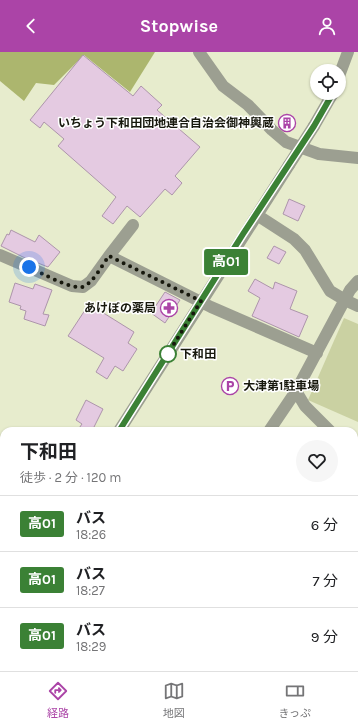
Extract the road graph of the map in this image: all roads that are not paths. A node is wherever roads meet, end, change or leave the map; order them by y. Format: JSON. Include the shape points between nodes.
{"nodes":[{"id":1,"x":199,"y":52,"type":"edge"},
{"id":2,"x":348,"y":52,"type":"edge"},
{"id":3,"x":344,"y":64,"type":"edge"},
{"id":4,"x":328,"y":100,"type":"edge"},
{"id":5,"x":358,"y":158,"type":"edge"},
{"id":6,"x":257,"y":214,"type":"junction"},
{"id":7,"x":133,"y":225,"type":"dead end"},
{"id":8,"x":0,"y":255,"type":"edge"},
{"id":9,"x":109,"y":256,"type":"junction"},
{"id":10,"x":358,"y":281,"type":"edge"},
{"id":11,"x":345,"y":300,"type":"junction"},
{"id":12,"x":201,"y":301,"type":"junction"},
{"id":13,"x":358,"y":306,"type":"edge"},
{"id":14,"x":318,"y":353,"type":"junction"},
{"id":15,"x":296,"y":392,"type":"junction"},
{"id":16,"x":122,"y":427,"type":"edge"},
{"id":17,"x":272,"y":427,"type":"edge"},
{"id":18,"x":326,"y":427,"type":"edge"}],
"edges":[{"from":1,"to":5,"type":"street","via":[[223,86],[248,104],[286,142],[319,154]]},
{"from":2,"to":3,"type":"street"},
{"from":4,"to":6,"type":"street","bridge":true},
{"from":6,"to":11,"type":"street","via":[[294,239],[305,250],[330,291]]},
{"from":6,"to":12,"type":"street"},
{"from":7,"to":9,"type":"street"},
{"from":8,"to":9,"type":"street","via":[[72,286],[83,287],[91,281]]},
{"from":9,"to":12,"type":"street"},
{"from":10,"to":11,"type":"street"},
{"from":11,"to":13,"type":"street"},
{"from":11,"to":14,"type":"street"},
{"from":12,"to":14,"type":"street"},
{"from":12,"to":16,"type":"street"},
{"from":14,"to":15,"type":"street"},
{"from":15,"to":17,"type":"street"},
{"from":15,"to":18,"type":"street","via":[[305,406]]}]}
